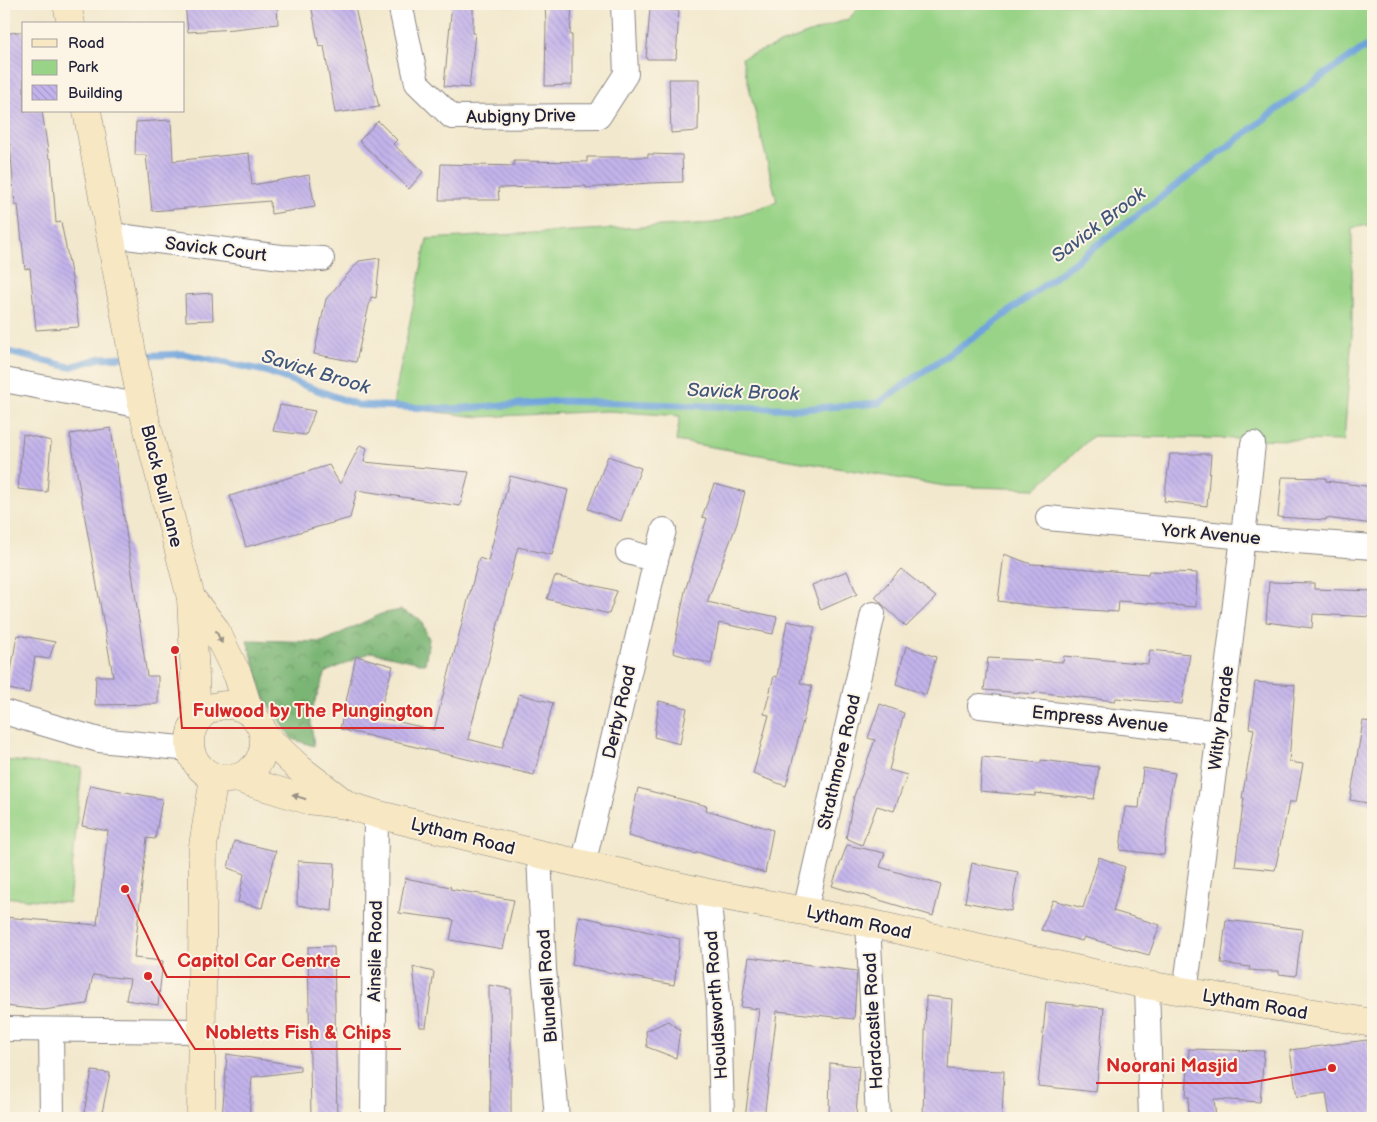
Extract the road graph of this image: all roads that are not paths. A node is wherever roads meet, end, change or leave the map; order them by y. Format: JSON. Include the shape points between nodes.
{"nodes":[{"id":1,"x":67,"y":4,"type":"edge"},
{"id":2,"x":400,"y":4,"type":"edge"},
{"id":3,"x":624,"y":4,"type":"edge"},
{"id":4,"x":71,"y":22,"type":"edge"},
{"id":5,"x":87,"y":112,"type":"edge"},
{"id":6,"x":111,"y":235,"type":"junction"},
{"id":7,"x":322,"y":259,"type":"dead end"},
{"id":8,"x":4,"y":380,"type":"edge"},
{"id":9,"x":142,"y":406,"type":"junction"},
{"id":10,"x":1253,"y":444,"type":"dead end"},
{"id":11,"x":1048,"y":518,"type":"dead end"},
{"id":12,"x":664,"y":530,"type":"dead end"},
{"id":13,"x":1244,"y":537,"type":"junction"},
{"id":14,"x":1373,"y":547,"type":"edge"},
{"id":15,"x":628,"y":552,"type":"dead end"},
{"id":16,"x":656,"y":560,"type":"junction"},
{"id":17,"x":191,"y":598,"type":"junction"},
{"id":18,"x":873,"y":614,"type":"dead end"},
{"id":19,"x":980,"y":706,"type":"dead end"},
{"id":20,"x":4,"y":712,"type":"edge"},
{"id":21,"x":249,"y":712,"type":"junction"},
{"id":22,"x":197,"y":718,"type":"junction"},
{"id":23,"x":1220,"y":733,"type":"junction"},
{"id":24,"x":264,"y":735,"type":"junction"},
{"id":25,"x":189,"y":744,"type":"junction"},
{"id":26,"x":225,"y":778,"type":"junction"},
{"id":27,"x":347,"y":805,"type":"junction"},
{"id":28,"x":376,"y":814,"type":"junction"},
{"id":29,"x":539,"y":854,"type":"junction"},
{"id":30,"x":583,"y":865,"type":"junction"},
{"id":31,"x":708,"y":893,"type":"junction"},
{"id":32,"x":805,"y":911,"type":"junction"},
{"id":33,"x":868,"y":923,"type":"junction"},
{"id":34,"x":1147,"y":985,"type":"junction"},
{"id":35,"x":1185,"y":992,"type":"junction"},
{"id":36,"x":1373,"y":1024,"type":"edge"},
{"id":37,"x":4,"y":1029,"type":"edge"},
{"id":38,"x":51,"y":1030,"type":"junction"},
{"id":39,"x":202,"y":1032,"type":"junction"},
{"id":40,"x":52,"y":1118,"type":"edge"},
{"id":41,"x":201,"y":1118,"type":"edge"},
{"id":42,"x":373,"y":1118,"type":"edge"},
{"id":43,"x":557,"y":1118,"type":"edge"},
{"id":44,"x":722,"y":1118,"type":"edge"},
{"id":45,"x":878,"y":1118,"type":"edge"},
{"id":46,"x":1151,"y":1118,"type":"edge"}],
"edges":[{"from":1,"to":4,"type":"street"},
{"from":2,"to":3,"type":"street","name":"Aubigny Drive","via":[[417,83],[452,117],[599,116],[626,74]]},
{"from":5,"to":6,"type":"street"},
{"from":6,"to":7,"type":"street","name":"Savick Court","via":[[281,257]]},
{"from":6,"to":9,"type":"street","name":"Black Bull Lane"},
{"from":8,"to":9,"type":"street"},
{"from":9,"to":17,"type":"street","name":"Black Bull Lane"},
{"from":10,"to":13,"type":"street","name":"Withy Parade"},
{"from":11,"to":13,"type":"street","name":"York Avenue"},
{"from":12,"to":16,"type":"street","name":"Derby Road"},
{"from":13,"to":14,"type":"street","name":"York Avenue"},
{"from":13,"to":23,"type":"street","name":"Withy Parade"},
{"from":15,"to":16,"type":"street"},
{"from":16,"to":30,"type":"street","name":"Derby Road"},
{"from":17,"to":21,"type":"street","name":"Black Bull Lane","one_way":true,"via":[[215,629],[238,676]]},
{"from":17,"to":22,"type":"street","name":"Black Bull Lane"},
{"from":18,"to":32,"type":"street","name":"Strathmore Road"},
{"from":19,"to":23,"type":"street","name":"Empress Avenue"},
{"from":20,"to":25,"type":"street","via":[[99,740],[180,748]]},
{"from":21,"to":22,"type":"street","via":[[236,705],[222,705],[208,709]]},
{"from":21,"to":24,"type":"street","via":[[259,722]]},
{"from":22,"to":25,"type":"street"},
{"from":23,"to":35,"type":"street","name":"Withy Parade"},
{"from":24,"to":26,"type":"street","via":[[264,751],[257,765],[245,776]]},
{"from":24,"to":27,"type":"street","name":"Lytham Road","via":[[300,769]]},
{"from":25,"to":26,"type":"street","via":[[192,758],[201,770]]},
{"from":27,"to":26,"type":"street","name":"Lytham Road","one_way":true,"via":[[308,800]]},
{"from":26,"to":39,"type":"street","via":[[203,846]]},
{"from":27,"to":28,"type":"street","name":"Lytham Road"},
{"from":28,"to":29,"type":"street","name":"Lytham Road"},
{"from":28,"to":42,"type":"street","name":"Ainslie Road"},
{"from":29,"to":30,"type":"street","name":"Lytham Road"},
{"from":29,"to":43,"type":"street","name":"Blundell Road","via":[[544,969]]},
{"from":30,"to":31,"type":"street","name":"Lytham Road"},
{"from":31,"to":32,"type":"street","name":"Lytham Road"},
{"from":31,"to":44,"type":"street","name":"Houldsworth Road","via":[[719,1006]]},
{"from":32,"to":33,"type":"street","name":"Lytham Road"},
{"from":33,"to":34,"type":"street","name":"Lytham Road"},
{"from":33,"to":45,"type":"street","name":"Hardcastle Road"},
{"from":34,"to":35,"type":"street","name":"Lytham Road"},
{"from":34,"to":46,"type":"street"},
{"from":35,"to":36,"type":"street","name":"Lytham Road"},
{"from":37,"to":38,"type":"street"},
{"from":38,"to":39,"type":"street"},
{"from":38,"to":40,"type":"street"},
{"from":39,"to":41,"type":"street"}]}
